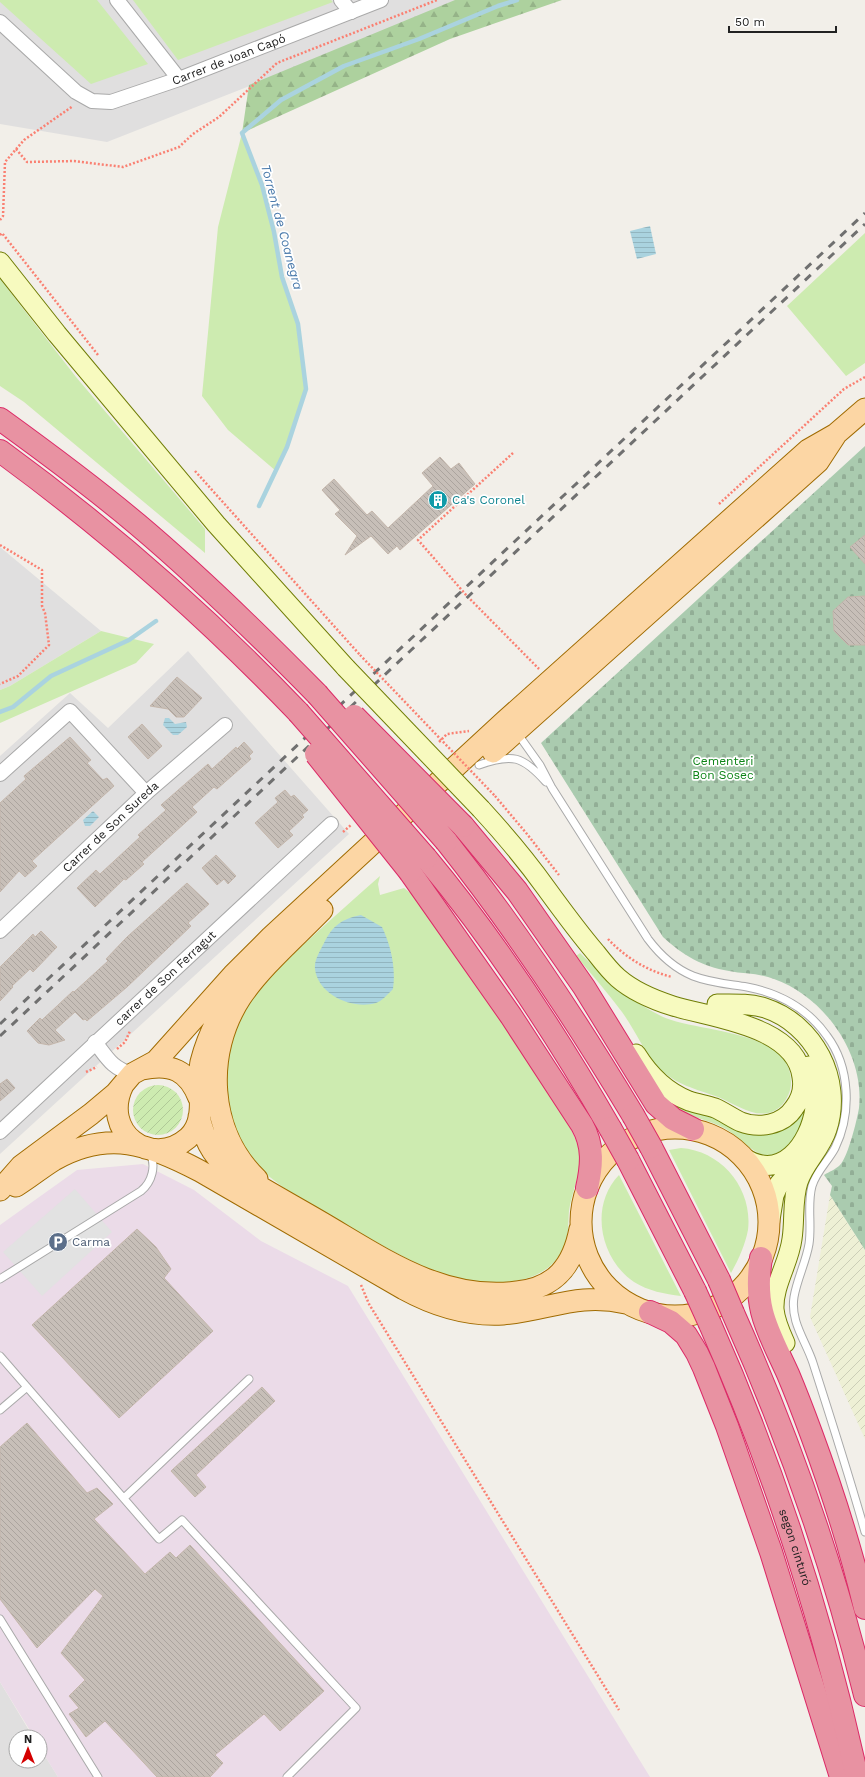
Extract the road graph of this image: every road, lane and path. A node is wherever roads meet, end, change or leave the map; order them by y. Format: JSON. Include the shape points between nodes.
{"nodes":[{"id":1,"x":117,"y":0,"type":"edge"},
{"id":2,"x":341,"y":0,"type":"edge"},
{"id":3,"x":381,"y":0,"type":"edge"},
{"id":4,"x":437,"y":0,"type":"edge"},
{"id":5,"x":350,"y":12,"type":"junction"},
{"id":6,"x":0,"y":22,"type":"edge"},
{"id":7,"x":179,"y":79,"type":"junction"},
{"id":8,"x":92,"y":101,"type":"junction"},
{"id":9,"x":16,"y":149,"type":"junction"},
{"id":10,"x":0,"y":220,"type":"edge"},
{"id":11,"x":1,"y":233,"type":"edge"},
{"id":12,"x":1,"y":262,"type":"edge"},
{"id":13,"x":102,"y":360,"type":"dead end"},
{"id":14,"x":861,"y":415,"type":"edge"},
{"id":15,"x":0,"y":419,"type":"edge"},
{"id":16,"x":836,"y":434,"type":"junction"},
{"id":17,"x":0,"y":451,"type":"edge"},
{"id":18,"x":513,"y":453,"type":"dead end"},
{"id":19,"x":192,"y":467,"type":"dead end"},
{"id":20,"x":0,"y":545,"type":"edge"},
{"id":21,"x":353,"y":662,"type":"junction"},
{"id":22,"x":550,"y":681,"type":"junction"},
{"id":23,"x":0,"y":684,"type":"edge"},
{"id":24,"x":321,"y":691,"type":"junction"},
{"id":25,"x":225,"y":725,"type":"dead end"},
{"id":26,"x":521,"y":727,"type":"junction"},
{"id":27,"x":470,"y":731,"type":"dead end"},
{"id":28,"x":436,"y":744,"type":"dead end"},
{"id":29,"x":479,"y":764,"type":"junction"},
{"id":30,"x":0,"y":774,"type":"edge"},
{"id":31,"x":552,"y":788,"type":"junction"},
{"id":32,"x":146,"y":793,"type":"junction"},
{"id":33,"x":357,"y":819,"type":"dead end"},
{"id":34,"x":331,"y":824,"type":"dead end"},
{"id":35,"x":339,"y":836,"type":"dead end"},
{"id":36,"x":418,"y":865,"type":"junction"},
{"id":37,"x":562,"y":879,"type":"dead end"},
{"id":38,"x":322,"y":910,"type":"junction"},
{"id":39,"x":0,"y":931,"type":"edge"},
{"id":40,"x":598,"y":942,"type":"junction"},
{"id":41,"x":673,"y":977,"type":"dead end"},
{"id":42,"x":584,"y":987,"type":"junction"},
{"id":43,"x":716,"y":1010,"type":"junction"},
{"id":44,"x":132,"y":1028,"type":"dead end"},
{"id":45,"x":95,"y":1042,"type":"junction"},
{"id":46,"x":119,"y":1048,"type":"dead end"},
{"id":47,"x":133,"y":1075,"type":"junction"},
{"id":48,"x":199,"y":1108,"type":"junction"},
{"id":49,"x":693,"y":1129,"type":"junction"},
{"id":50,"x":0,"y":1132,"type":"edge"},
{"id":51,"x":147,"y":1148,"type":"junction"},
{"id":52,"x":743,"y":1157,"type":"junction"},
{"id":53,"x":587,"y":1188,"type":"junction"},
{"id":54,"x":0,"y":1190,"type":"edge"},
{"id":55,"x":274,"y":1194,"type":"junction"},
{"id":56,"x":0,"y":1196,"type":"edge"},
{"id":57,"x":581,"y":1223,"type":"junction"},
{"id":58,"x":769,"y":1226,"type":"junction"},
{"id":59,"x":761,"y":1258,"type":"junction"},
{"id":60,"x":360,"y":1264,"type":"junction"},
{"id":61,"x":0,"y":1279,"type":"edge"},
{"id":62,"x":626,"y":1303,"type":"junction"},
{"id":63,"x":650,"y":1312,"type":"junction"},
{"id":64,"x":0,"y":1356,"type":"edge"},
{"id":65,"x":249,"y":1379,"type":"dead end"},
{"id":66,"x":27,"y":1387,"type":"junction"},
{"id":67,"x":0,"y":1410,"type":"edge"},
{"id":68,"x":812,"y":1435,"type":"junction"},
{"id":69,"x":124,"y":1498,"type":"junction"},
{"id":70,"x":865,"y":1532,"type":"edge"},
{"id":71,"x":865,"y":1608,"type":"edge"},
{"id":72,"x":0,"y":1619,"type":"edge"},
{"id":73,"x":865,"y":1695,"type":"edge"},
{"id":74,"x":619,"y":1710,"type":"dead end"},
{"id":75,"x":98,"y":1777,"type":"edge"},
{"id":76,"x":287,"y":1777,"type":"edge"},
{"id":77,"x":841,"y":1777,"type":"edge"},
{"id":78,"x":857,"y":1777,"type":"edge"}],
"edges":[{"from":1,"to":7,"type":"street"},
{"from":2,"to":5,"type":"street"},
{"from":3,"to":5,"type":"street","name":"Carrer de Joan Capó"},
{"from":4,"to":9,"type":"path","via":[[277,63],[219,117],[179,147],[123,167],[74,161],[27,162]]},
{"from":5,"to":7,"type":"street","name":"Carrer de Joan Capó"},
{"from":6,"to":8,"type":"street","name":"Carrer de Joan Capó","via":[[76,92]]},
{"from":7,"to":8,"type":"street","name":"Carrer de Joan Capó","via":[[111,102]]},
{"from":8,"to":9,"type":"path","via":[[73,106],[24,140]]},
{"from":9,"to":10,"type":"path","via":[[5,162],[3,216]]},
{"from":11,"to":13,"type":"path"},
{"from":12,"to":21,"type":"street","via":[[57,334],[216,524]]},
{"from":14,"to":16,"type":"main road"},
{"from":15,"to":24,"type":"highway","via":[[88,484],[137,525]]},
{"from":16,"to":22,"type":"main road","via":[[808,450]]},
{"from":16,"to":26,"type":"main road","via":[[818,462]]},
{"from":17,"to":36,"type":"highway","bridge":true,"via":[[127,549],[211,624],[293,716]]},
{"from":18,"to":22,"type":"path","via":[[418,540],[467,596]]},
{"from":19,"to":21,"type":"path"},
{"from":20,"to":23,"type":"path","via":[[42,570],[42,606],[49,645],[18,676]]},
{"from":21,"to":37,"type":"path","bridge":true,"via":[[495,796]]},
{"from":21,"to":40,"type":"street","bridge":true},
{"from":22,"to":47,"type":"main road","via":[[290,920],[233,975],[156,1060]]},
{"from":24,"to":42,"type":"highway","bridge":true,"via":[[463,826],[517,891]]},
{"from":24,"to":73,"type":"highway","bridge":true,"via":[[483,889],[578,1025],[651,1147],[718,1280],[774,1410],[812,1513],[845,1618]]},
{"from":25,"to":32,"type":"street","name":"Carrer de Son Sureda"},
{"from":26,"to":29,"type":"main road"},
{"from":26,"to":31,"type":"lane","via":[[520,737],[540,765]]},
{"from":27,"to":28,"type":"path","via":[[447,734]]},
{"from":29,"to":31,"type":"lane","via":[[503,758],[520,760],[534,768]]},
{"from":29,"to":38,"type":"main road"},
{"from":30,"to":32,"type":"street","via":[[70,711]]},
{"from":31,"to":70,"type":"lane","via":[[658,951],[692,975],[714,982],[758,989],[792,1003],[820,1027],[838,1055],[846,1089],[844,1120],[834,1148],[813,1184],[809,1244],[796,1289],[793,1312],[826,1403]]},
{"from":32,"to":39,"type":"street","name":"Carrer de Son Sureda"},
{"from":33,"to":35,"type":"path"},
{"from":34,"to":45,"type":"street","name":"carrer de Son Ferragut"},
{"from":36,"to":53,"type":"highway","via":[[507,1010],[582,1124],[591,1151]]},
{"from":36,"to":78,"type":"highway","name":"segon cinturó","bridge":true,"via":[[469,913],[532,1002],[610,1128],[695,1291],[752,1422],[797,1549],[822,1632]]},
{"from":38,"to":48,"type":"main road","via":[[286,937],[251,972],[224,1007],[212,1027],[206,1046],[200,1072]]},
{"from":38,"to":55,"type":"main road","via":[[249,986],[233,1010],[220,1046],[216,1086],[223,1127],[243,1164]]},
{"from":40,"to":41,"type":"path","via":[[619,950],[657,972]]},
{"from":40,"to":43,"type":"street","via":[[619,979],[637,991],[674,1007]]},
{"from":42,"to":43,"type":"street","via":[[615,1021],[648,1072],[673,1093],[714,1108],[747,1124],[768,1124],[792,1112],[799,1101],[802,1088],[802,1074],[795,1059],[783,1046],[766,1034]]},
{"from":42,"to":49,"type":"highway","via":[[656,1104],[670,1116]]},
{"from":43,"to":52,"type":"street","via":[[744,1017],[781,1033],[804,1057],[815,1086],[812,1124],[804,1141],[789,1159],[778,1165],[762,1166]]},
{"from":43,"to":58,"type":"street","via":[[760,1014],[788,1028],[810,1052],[822,1080],[824,1108],[817,1135],[803,1158],[779,1184],[774,1196]]},
{"from":43,"to":68,"type":"street","via":[[756,1006],[772,1010],[789,1020],[816,1047],[826,1067],[830,1084],[830,1120],[821,1145],[798,1180],[791,1245],[774,1303],[776,1319],[800,1383]]},
{"from":44,"to":46,"type":"path"},
{"from":45,"to":47,"type":"street","via":[[112,1065]]},
{"from":45,"to":50,"type":"street","name":"carrer de Son Ferragut"},
{"from":47,"to":48,"type":"main road","via":[[166,1066],[177,1070],[195,1086]]},
{"from":47,"to":51,"type":"main road","via":[[119,1094],[116,1104],[117,1116],[127,1136]]},
{"from":47,"to":54,"type":"main road","via":[[91,1114],[21,1166]]},
{"from":48,"to":51,"type":"main road","via":[[195,1128],[180,1144],[170,1148]]},
{"from":48,"to":55,"type":"main road","via":[[205,1138],[221,1162]]},
{"from":49,"to":52,"type":"main road","via":[[724,1141]]},
{"from":49,"to":53,"type":"main road","via":[[661,1129],[636,1138],[600,1165]]},
{"from":51,"to":56,"type":"main road","via":[[124,1142],[80,1148],[55,1160]]},
{"from":51,"to":60,"type":"main road","via":[[171,1156],[200,1171]]},
{"from":51,"to":61,"type":"lane","via":[[152,1156],[153,1168],[151,1179],[141,1191]]},
{"from":52,"to":58,"type":"main road","via":[[758,1177],[765,1193]]},
{"from":53,"to":57,"type":"main road","via":[[583,1198]]},
{"from":55,"to":57,"type":"main road","via":[[406,1271],[441,1285],[478,1293],[523,1292],[554,1279],[571,1258]]},
{"from":57,"to":62,"type":"main road","via":[[585,1248],[592,1265],[605,1284]]},
{"from":58,"to":59,"type":"main road"},
{"from":59,"to":63,"type":"main road","via":[[748,1282],[723,1306],[689,1316]]},
{"from":59,"to":68,"type":"highway","via":[[758,1297],[762,1314]]},
{"from":60,"to":62,"type":"main road","via":[[417,1296],[451,1309],[472,1313],[504,1314],[586,1299],[607,1299]]},
{"from":60,"to":74,"type":"path","via":[[361,1284],[369,1304]]},
{"from":62,"to":63,"type":"main road"},
{"from":63,"to":77,"type":"highway","via":[[680,1328],[698,1353],[727,1426],[768,1544]]},
{"from":64,"to":66,"type":"lane"},
{"from":65,"to":69,"type":"lane"},
{"from":66,"to":67,"type":"lane"},
{"from":66,"to":69,"type":"lane"},
{"from":68,"to":71,"type":"highway"},
{"from":69,"to":76,"type":"lane","via":[[159,1539],[182,1520],[356,1708]]},
{"from":72,"to":75,"type":"lane"}]}
